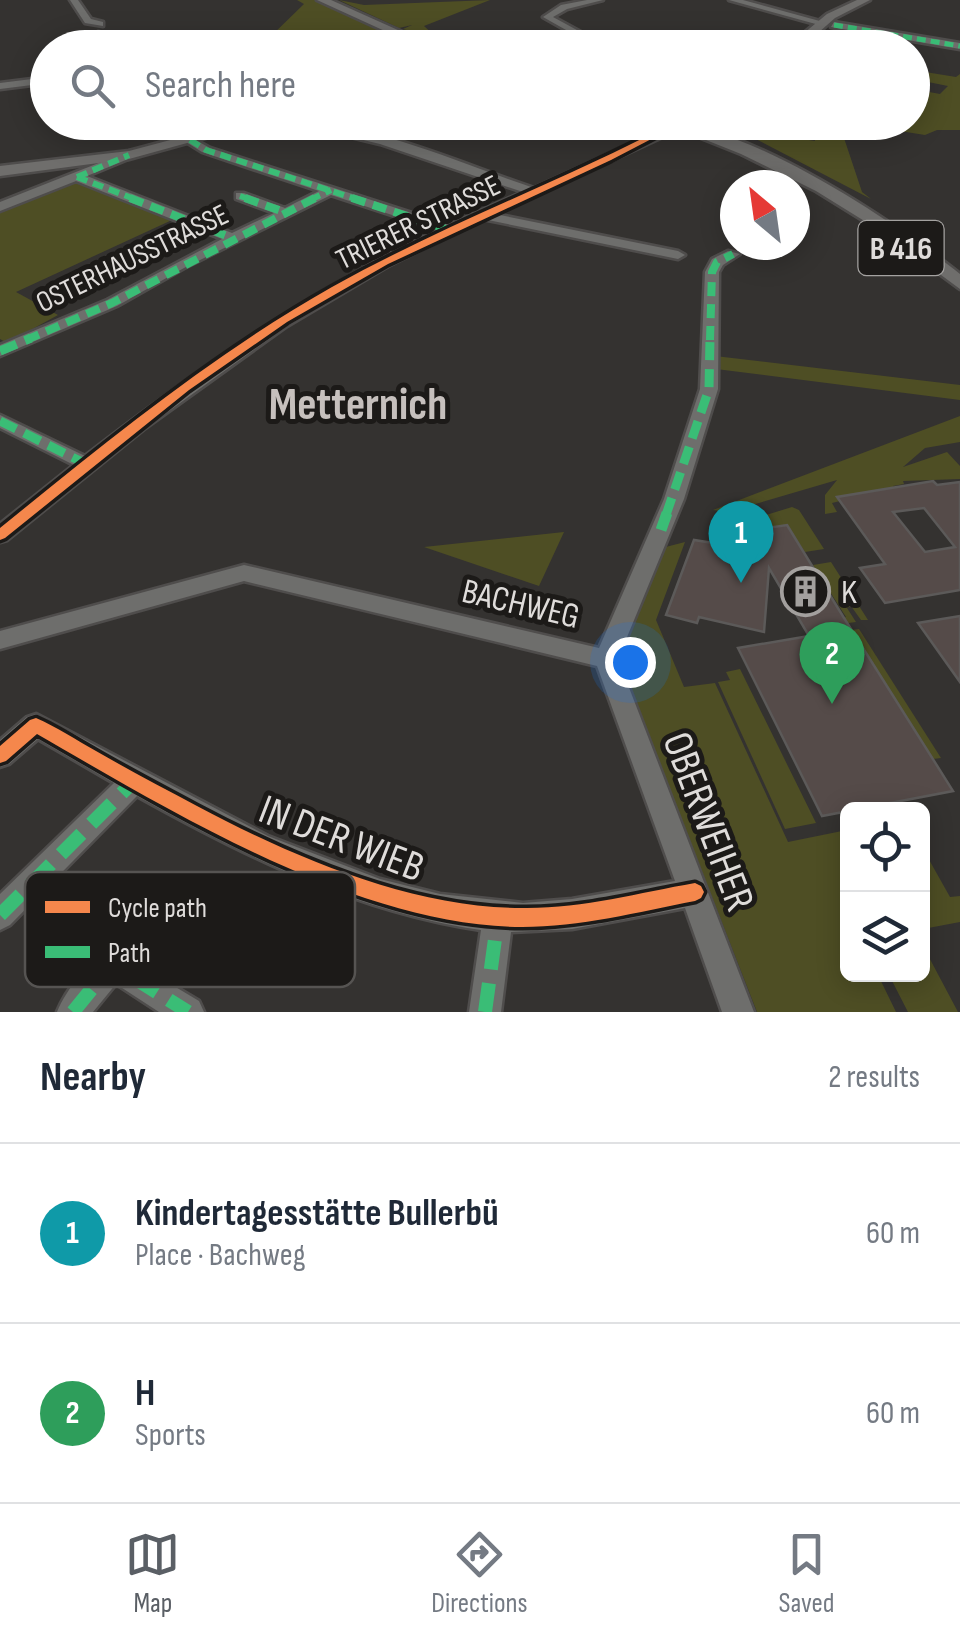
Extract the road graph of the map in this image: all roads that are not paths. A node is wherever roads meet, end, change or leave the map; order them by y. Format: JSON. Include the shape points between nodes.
{"nodes":[{"id":1,"x":74,"y":0,"type":"edge"},
{"id":2,"x":322,"y":0,"type":"edge"},
{"id":3,"x":335,"y":0,"type":"edge"},
{"id":4,"x":733,"y":0,"type":"edge"},
{"id":5,"x":865,"y":0,"type":"edge"},
{"id":6,"x":595,"y":1,"type":"edge"},
{"id":7,"x":616,"y":3,"type":"dead end"},
{"id":8,"x":364,"y":16,"type":"junction"},
{"id":9,"x":828,"y":24,"type":"junction"},
{"id":10,"x":103,"y":30,"type":"edge"},
{"id":11,"x":394,"y":30,"type":"edge"},
{"id":12,"x":572,"y":30,"type":"edge"},
{"id":13,"x":818,"y":30,"type":"edge"},
{"id":14,"x":864,"y":30,"type":"edge"},
{"id":15,"x":930,"y":41,"type":"edge"},
{"id":16,"x":960,"y":46,"type":"edge"},
{"id":17,"x":30,"y":82,"type":"edge"},
{"id":18,"x":0,"y":86,"type":"edge"},
{"id":19,"x":190,"y":140,"type":"joint"},
{"id":20,"x":378,"y":140,"type":"edge"},
{"id":21,"x":633,"y":140,"type":"edge"},
{"id":22,"x":718,"y":140,"type":"edge"},
{"id":23,"x":130,"y":154,"type":"junction"},
{"id":24,"x":0,"y":171,"type":"edge"},
{"id":25,"x":78,"y":177,"type":"junction"},
{"id":26,"x":331,"y":190,"type":"junction"},
{"id":27,"x":534,"y":192,"type":"junction"},
{"id":28,"x":240,"y":196,"type":"dead end"},
{"id":29,"x":841,"y":200,"type":"junction"},
{"id":30,"x":0,"y":207,"type":"edge"},
{"id":31,"x":288,"y":213,"type":"junction"},
{"id":32,"x":486,"y":216,"type":"junction"},
{"id":33,"x":453,"y":231,"type":"junction"},
{"id":34,"x":232,"y":238,"type":"junction"},
{"id":35,"x":678,"y":255,"type":"dead end"},
{"id":36,"x":720,"y":260,"type":"edge"},
{"id":37,"x":960,"y":282,"type":"edge"},
{"id":38,"x":960,"y":297,"type":"edge"},
{"id":39,"x":0,"y":351,"type":"edge"},
{"id":40,"x":0,"y":421,"type":"edge"},
{"id":41,"x":86,"y":464,"type":"junction"},
{"id":42,"x":0,"y":535,"type":"edge"},
{"id":43,"x":0,"y":640,"type":"edge"},
{"id":44,"x":606,"y":659,"type":"junction"},
{"id":45,"x":0,"y":756,"type":"edge"},
{"id":46,"x":133,"y":782,"type":"junction"},
{"id":47,"x":44,"y":872,"type":"edge"},
{"id":48,"x":329,"y":872,"type":"edge"},
{"id":49,"x":355,"y":882,"type":"edge"},
{"id":50,"x":25,"y":891,"type":"edge"},
{"id":51,"x":695,"y":892,"type":"junction"},
{"id":52,"x":0,"y":916,"type":"edge"},
{"id":53,"x":498,"y":918,"type":"junction"},
{"id":54,"x":94,"y":987,"type":"edge"},
{"id":55,"x":148,"y":987,"type":"edge"},
{"id":56,"x":74,"y":1012,"type":"edge"},
{"id":57,"x":188,"y":1012,"type":"edge"},
{"id":58,"x":485,"y":1012,"type":"edge"},
{"id":59,"x":738,"y":1012,"type":"edge"}],
"edges":[{"from":1,"to":10,"type":"street"},
{"from":2,"to":8,"type":"main road"},
{"from":3,"to":8,"type":"main road"},
{"from":4,"to":9,"type":"street"},
{"from":5,"to":9,"type":"main road"},
{"from":6,"to":7,"type":"street"},
{"from":6,"to":12,"type":"street","via":[[547,17]]},
{"from":8,"to":11,"type":"main road"},
{"from":9,"to":13,"type":"main road"},
{"from":9,"to":14,"type":"street"},
{"from":15,"to":16,"type":"street"},
{"from":17,"to":18,"type":"street"},
{"from":19,"to":23,"type":"main road"},
{"from":19,"to":26,"type":"street"},
{"from":20,"to":27,"type":"street"},
{"from":21,"to":27,"type":"street","name":"TRIERER STRASSE"},
{"from":22,"to":29,"type":"main road","number":"B 416"},
{"from":23,"to":24,"type":"main road"},
{"from":23,"to":25,"type":"street"},
{"from":25,"to":30,"type":"street"},
{"from":25,"to":34,"type":"street"},
{"from":26,"to":31,"type":"street","name":"OSTERHAUSSTRASSE"},
{"from":26,"to":33,"type":"street"},
{"from":27,"to":32,"type":"street","name":"TRIERER STRASSE"},
{"from":28,"to":31,"type":"street","name":"OSTERHAUSSTRASSE"},
{"from":29,"to":37,"type":"main road","number":"B 416"},
{"from":29,"to":38,"type":"main road","number":"B 416"},
{"from":31,"to":34,"type":"street","name":"OSTERHAUSSTRASSE"},
{"from":32,"to":33,"type":"street","name":"TRIERER STRASSE"},
{"from":32,"to":35,"type":"street"},
{"from":33,"to":41,"type":"street","name":"TRIERER STRASSE","via":[[384,262],[298,314]]},
{"from":34,"to":39,"type":"street","name":"OSTERHAUSSTRASSE","via":[[112,303]]},
{"from":36,"to":44,"type":"street","name":"BACHWEG","via":[[712,272],[710,389],[674,498]]},
{"from":40,"to":41,"type":"street"},
{"from":41,"to":42,"type":"street","name":"TRIERER STRASSE"},
{"from":43,"to":44,"type":"street","name":"BACHWEG","via":[[244,572]]},
{"from":44,"to":51,"type":"street","name":"OBERWEIHER"},
{"from":45,"to":46,"type":"street","name":"IN DER WIEB","via":[[36,725]]},
{"from":46,"to":47,"type":"street"},
{"from":46,"to":48,"type":"street","name":"IN DER WIEB"},
{"from":49,"to":53,"type":"street","name":"IN DER WIEB"},
{"from":50,"to":52,"type":"street"},
{"from":51,"to":53,"type":"street","name":"IN DER WIEB"},
{"from":51,"to":59,"type":"street","name":"OBERWEIHER"},
{"from":53,"to":58,"type":"street"},
{"from":54,"to":56,"type":"street"},
{"from":55,"to":57,"type":"street"}]}
